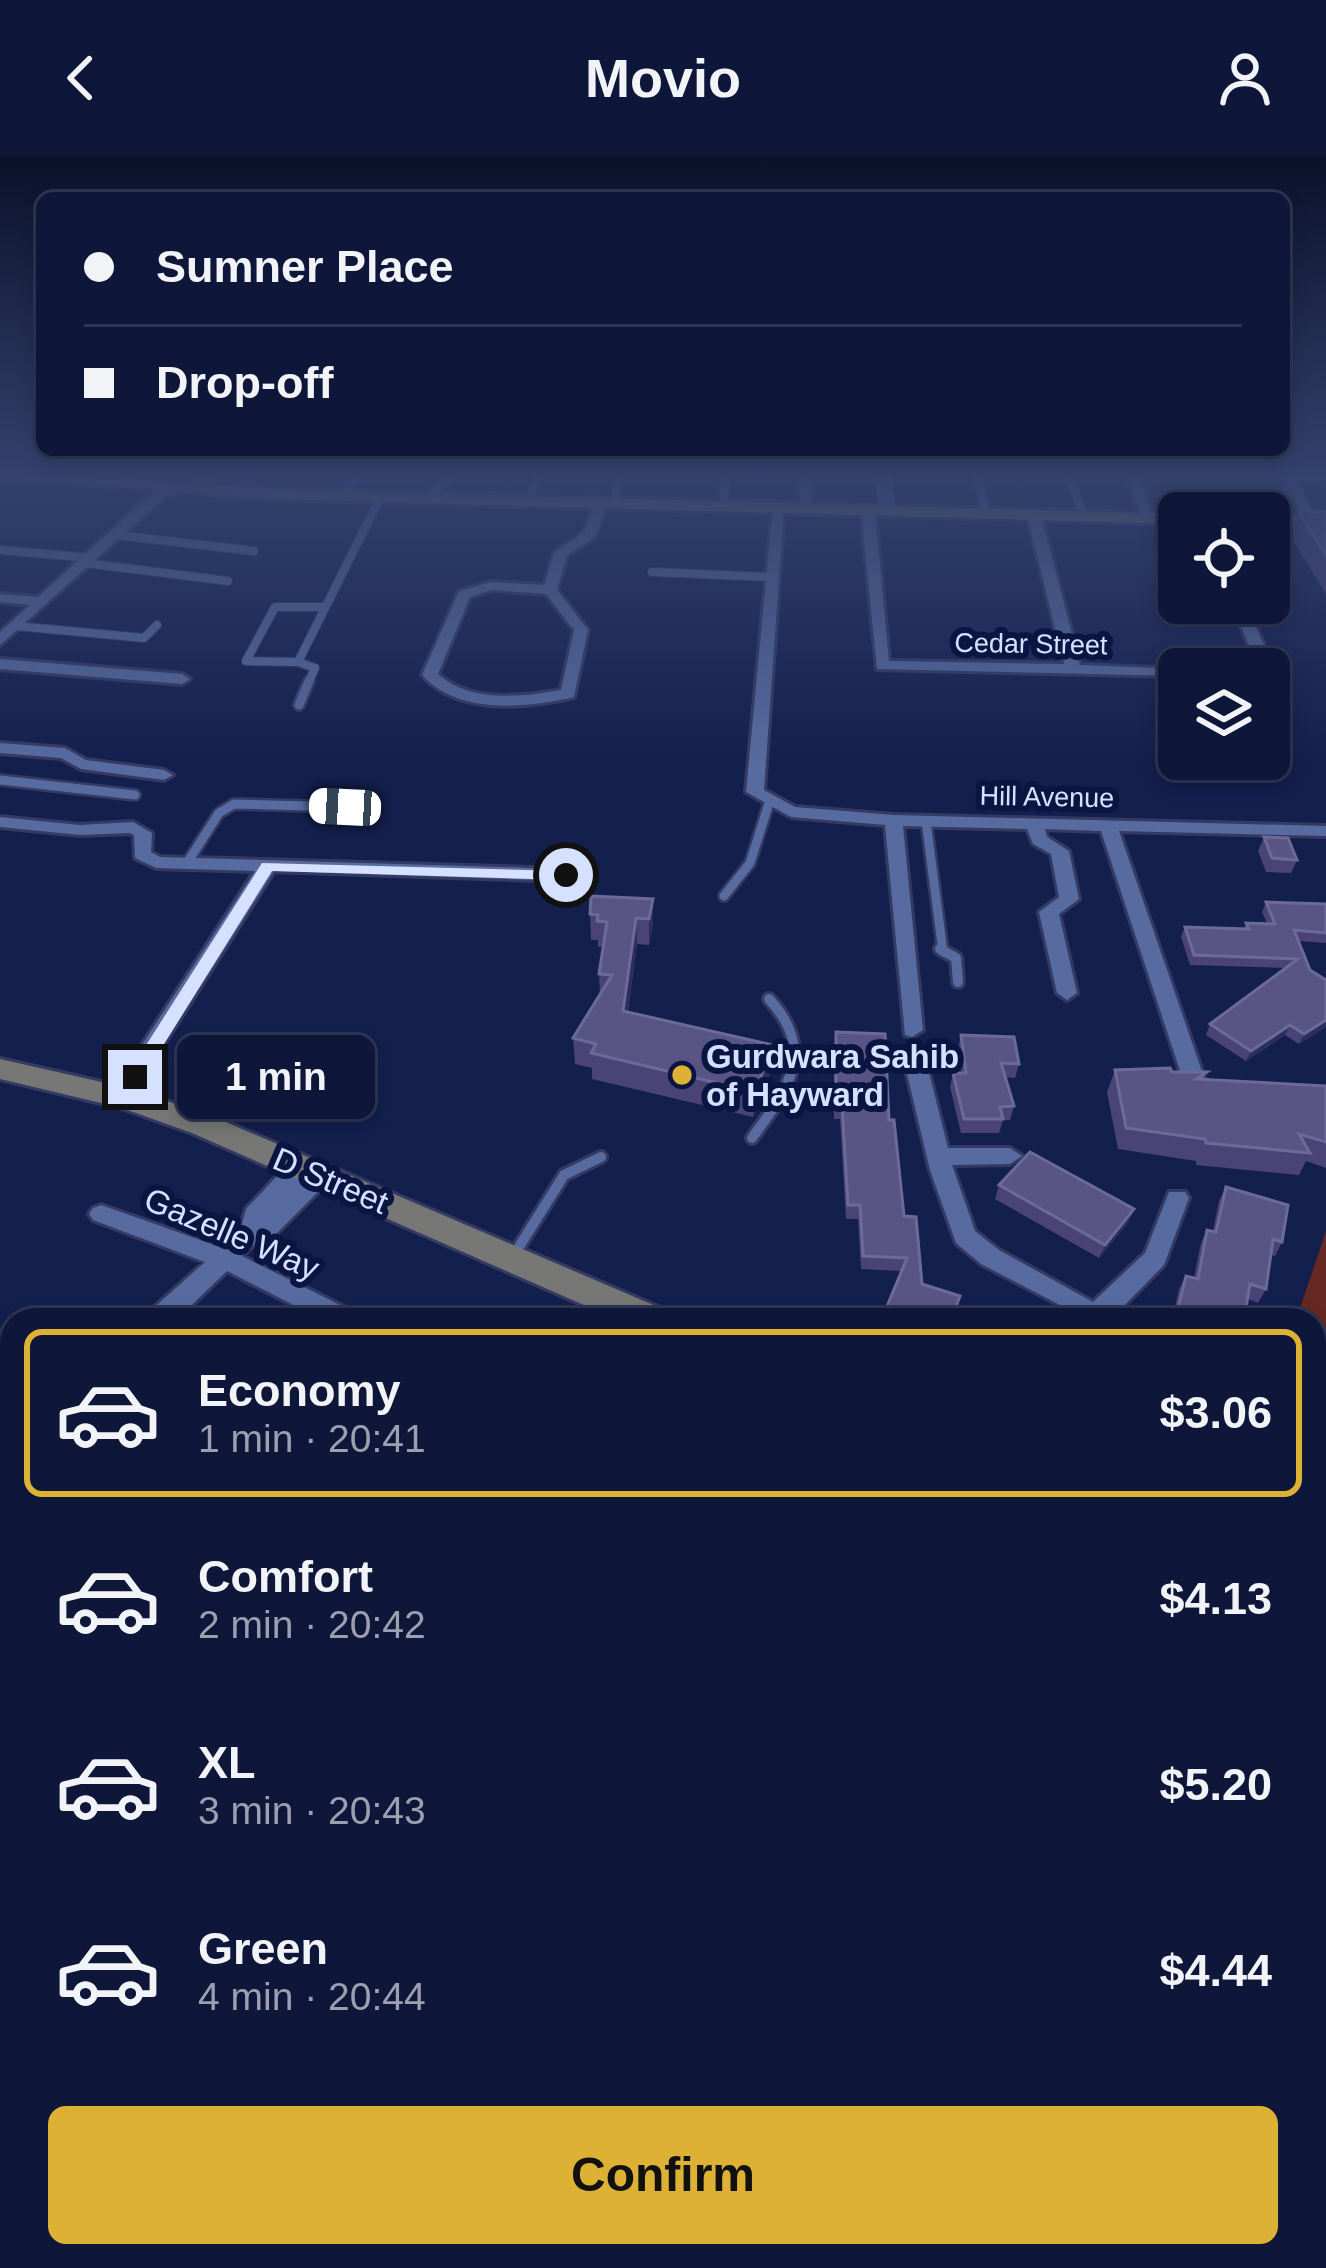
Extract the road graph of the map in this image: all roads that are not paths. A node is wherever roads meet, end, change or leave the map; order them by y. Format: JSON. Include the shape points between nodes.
{"nodes":[{"id":1,"x":78,"y":570,"type":"edge"},
{"id":2,"x":148,"y":570,"type":"edge"},
{"id":3,"x":344,"y":570,"type":"edge"},
{"id":4,"x":557,"y":570,"type":"edge"},
{"id":5,"x":773,"y":570,"type":"edge"},
{"id":6,"x":881,"y":570,"type":"edge"},
{"id":7,"x":1048,"y":570,"type":"edge"},
{"id":8,"x":652,"y":572,"type":"dead end"},
{"id":9,"x":772,"y":577,"type":"junction"},
{"id":10,"x":228,"y":581,"type":"dead end"},
{"id":11,"x":550,"y":590,"type":"junction"},
{"id":12,"x":0,"y":598,"type":"edge"},
{"id":13,"x":42,"y":602,"type":"junction"},
{"id":14,"x":325,"y":608,"type":"junction"},
{"id":15,"x":157,"y":625,"type":"dead end"},
{"id":16,"x":16,"y":626,"type":"junction"},
{"id":17,"x":0,"y":640,"type":"edge"},
{"id":18,"x":298,"y":662,"type":"junction"},
{"id":19,"x":0,"y":664,"type":"edge"},
{"id":20,"x":1073,"y":668,"type":"junction"},
{"id":21,"x":1158,"y":670,"type":"edge"},
{"id":22,"x":182,"y":679,"type":"dead end"},
{"id":23,"x":299,"y":705,"type":"dead end"},
{"id":24,"x":0,"y":748,"type":"edge"},
{"id":25,"x":164,"y":775,"type":"dead end"},
{"id":26,"x":0,"y":780,"type":"edge"},
{"id":27,"x":135,"y":796,"type":"dead end"},
{"id":28,"x":769,"y":803,"type":"junction"},
{"id":29,"x":345,"y":807,"type":"dead end"},
{"id":30,"x":894,"y":820,"type":"junction"},
{"id":31,"x":926,"y":821,"type":"junction"},
{"id":32,"x":0,"y":822,"type":"edge"},
{"id":33,"x":1035,"y":824,"type":"junction"},
{"id":34,"x":1108,"y":825,"type":"junction"},
{"id":35,"x":1326,"y":831,"type":"edge"},
{"id":36,"x":187,"y":863,"type":"junction"},
{"id":37,"x":267,"y":867,"type":"junction"},
{"id":38,"x":566,"y":875,"type":"dead end"},
{"id":39,"x":724,"y":896,"type":"dead end"},
{"id":40,"x":958,"y":982,"type":"dead end"},
{"id":41,"x":1067,"y":993,"type":"dead end"},
{"id":42,"x":769,"y":999,"type":"dead end"},
{"id":43,"x":0,"y":1069,"type":"edge"},
{"id":44,"x":1195,"y":1083,"type":"edge"},
{"id":45,"x":119,"y":1097,"type":"junction"},
{"id":46,"x":752,"y":1138,"type":"dead end"},
{"id":47,"x":1010,"y":1156,"type":"dead end"},
{"id":48,"x":601,"y":1157,"type":"dead end"},
{"id":49,"x":939,"y":1157,"type":"junction"},
{"id":50,"x":310,"y":1172,"type":"junction"},
{"id":51,"x":1177,"y":1198,"type":"dead end"},
{"id":52,"x":101,"y":1214,"type":"dead end"},
{"id":53,"x":225,"y":1259,"type":"junction"},
{"id":54,"x":511,"y":1259,"type":"junction"},
{"id":55,"x":172,"y":1308,"type":"edge"},
{"id":56,"x":324,"y":1308,"type":"edge"},
{"id":57,"x":625,"y":1308,"type":"edge"},
{"id":58,"x":1078,"y":1308,"type":"edge"},
{"id":59,"x":1106,"y":1308,"type":"edge"}],
"edges":[{"from":1,"to":13,"type":"street"},
{"from":2,"to":10,"type":"lane"},
{"from":3,"to":14,"type":"lane"},
{"from":4,"to":11,"type":"street"},
{"from":5,"to":9,"type":"street"},
{"from":6,"to":20,"type":"street","name":"Cedar Street","via":[[882,666]]},
{"from":7,"to":20,"type":"street"},
{"from":8,"to":9,"type":"lane"},
{"from":9,"to":28,"type":"street","via":[[755,792]]},
{"from":11,"to":11,"type":"street","via":[[581,630],[568,694],[479,698],[437,685],[430,675],[464,594],[491,586]]},
{"from":12,"to":13,"type":"street"},
{"from":13,"to":16,"type":"street"},
{"from":14,"to":18,"type":"lane"},
{"from":14,"to":18,"type":"lane","via":[[275,608],[246,661]]},
{"from":15,"to":16,"type":"lane","via":[[144,638]]},
{"from":16,"to":17,"type":"street"},
{"from":18,"to":23,"type":"lane","via":[[315,668]]},
{"from":19,"to":22,"type":"street"},
{"from":20,"to":21,"type":"street","name":"Cedar Street"},
{"from":24,"to":25,"type":"street"},
{"from":26,"to":27,"type":"lane"},
{"from":28,"to":30,"type":"street","name":"Hill Avenue"},
{"from":28,"to":39,"type":"lane","via":[[750,862]]},
{"from":29,"to":36,"type":"lane","via":[[234,804],[219,813]]},
{"from":30,"to":31,"type":"street","name":"Hill Avenue"},
{"from":30,"to":49,"type":"street","via":[[912,1041]]},
{"from":31,"to":33,"type":"street","name":"Hill Avenue"},
{"from":31,"to":40,"type":"lane","via":[[940,951],[956,958]]},
{"from":32,"to":36,"type":"street","via":[[133,827],[143,833],[142,854]]},
{"from":33,"to":34,"type":"street","name":"Hill Avenue"},
{"from":33,"to":41,"type":"street","via":[[1039,840],[1060,851],[1069,899],[1049,912]]},
{"from":34,"to":35,"type":"street","name":"Hill Avenue"},
{"from":34,"to":44,"type":"street"},
{"from":36,"to":37,"type":"street"},
{"from":37,"to":38,"type":"street"},
{"from":37,"to":45,"type":"street"},
{"from":42,"to":46,"type":"lane","via":[[793,1027],[794,1047],[786,1092]]},
{"from":43,"to":45,"type":"street","name":"D Street"},
{"from":45,"to":50,"type":"street","name":"D Street"},
{"from":47,"to":49,"type":"street"},
{"from":48,"to":54,"type":"lane","via":[[564,1175]]},
{"from":49,"to":58,"type":"street","via":[[965,1236]]},
{"from":50,"to":53,"type":"street","via":[[267,1227]]},
{"from":50,"to":54,"type":"street","name":"D Street"},
{"from":51,"to":59,"type":"street","via":[[1155,1258]]},
{"from":52,"to":53,"type":"street","name":"Gazelle Way"},
{"from":53,"to":55,"type":"street"},
{"from":53,"to":56,"type":"street","name":"Gazelle Way"},
{"from":54,"to":57,"type":"street","name":"D Street"}]}
